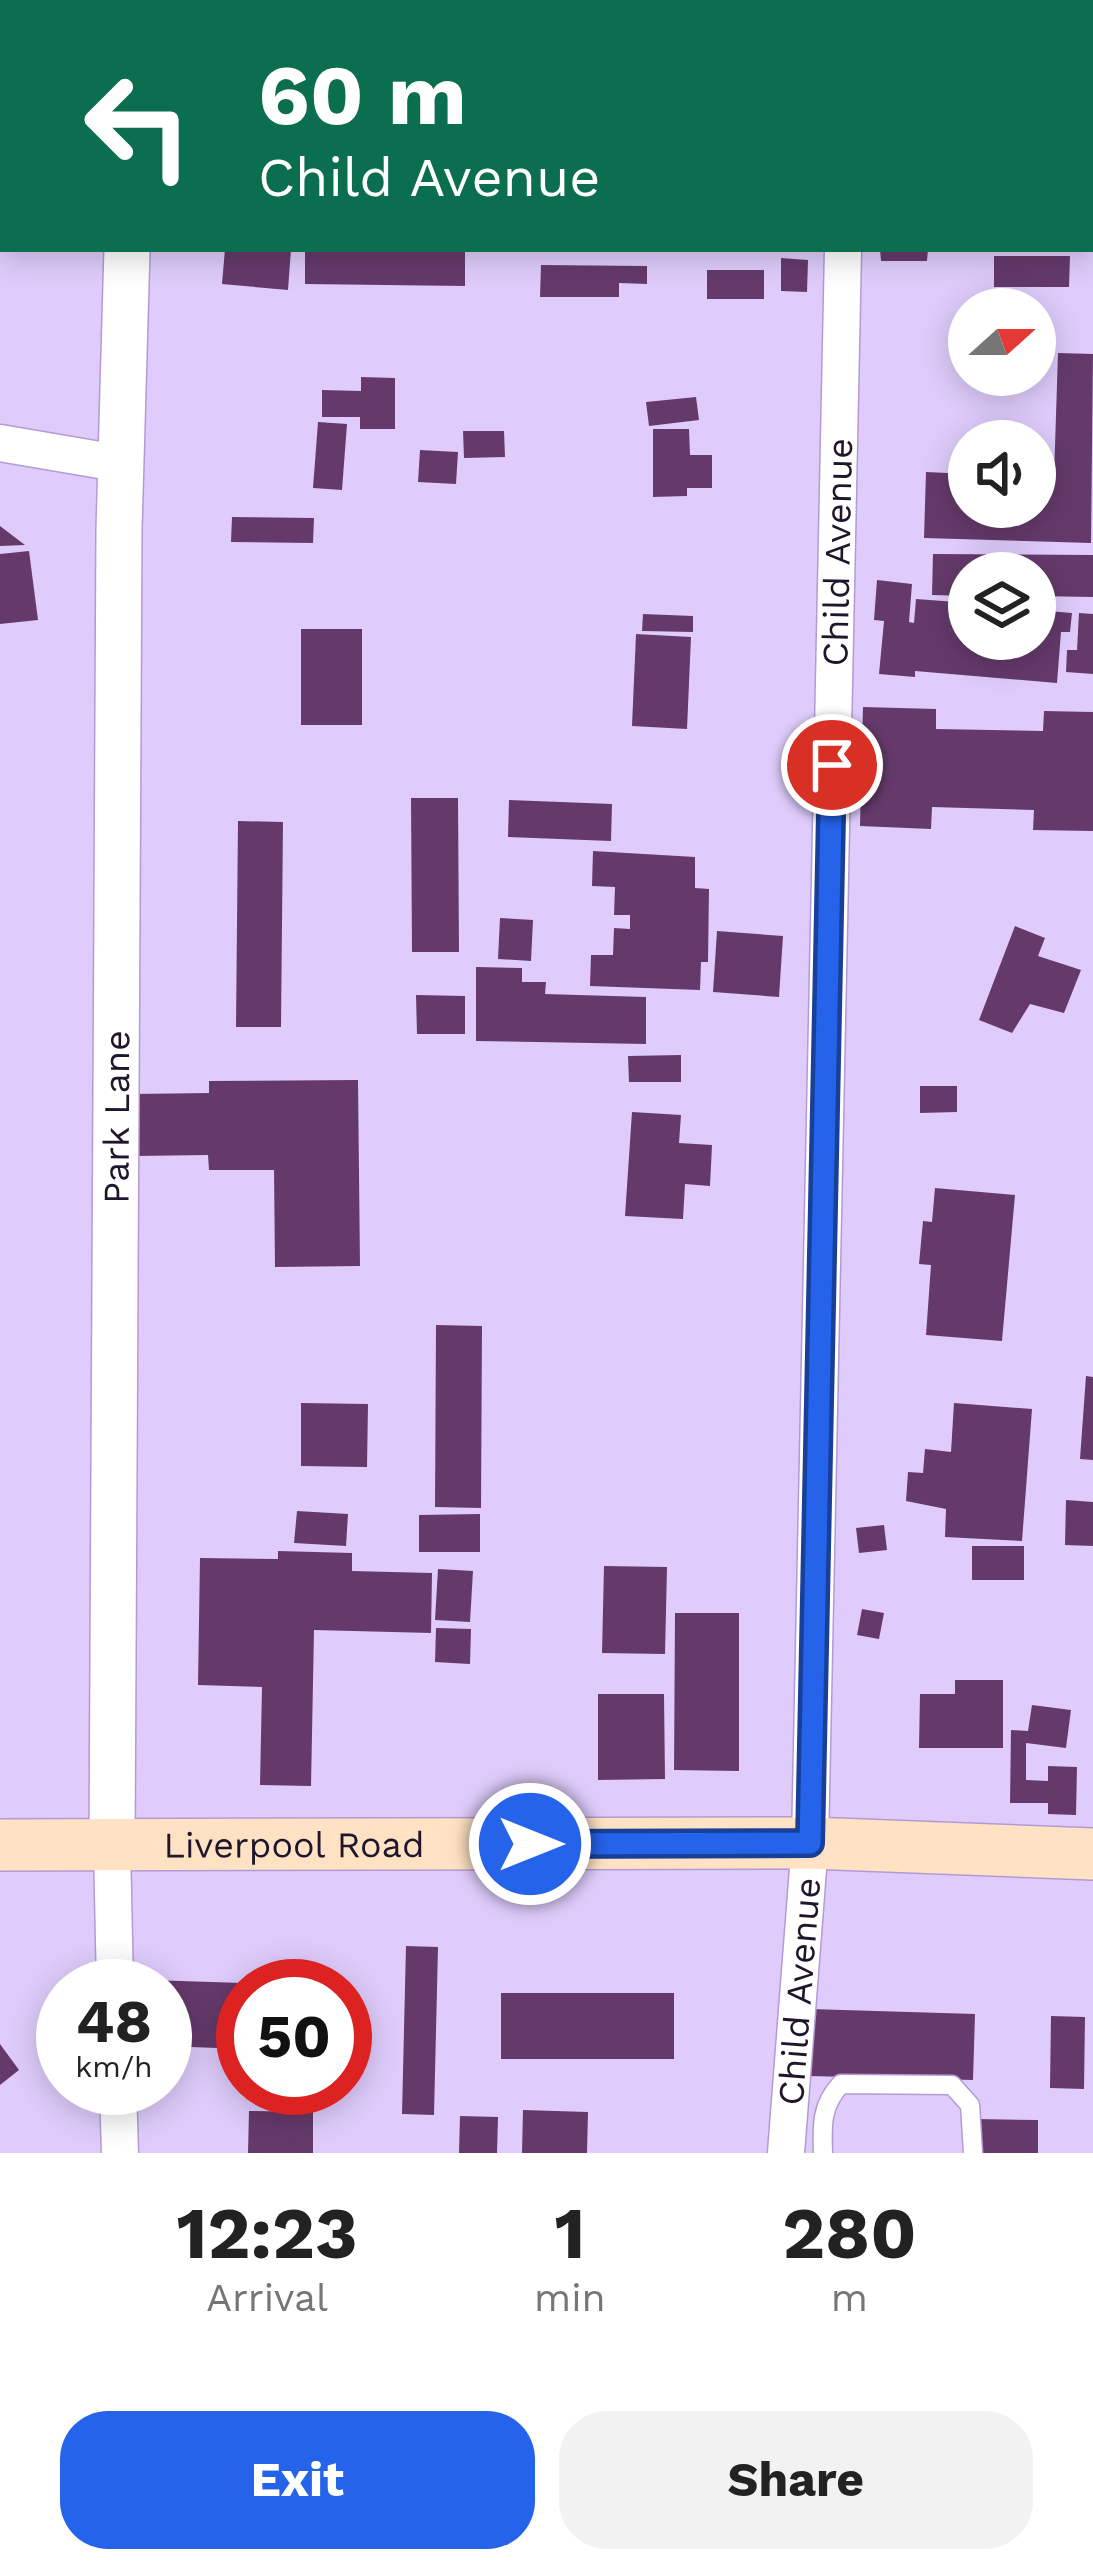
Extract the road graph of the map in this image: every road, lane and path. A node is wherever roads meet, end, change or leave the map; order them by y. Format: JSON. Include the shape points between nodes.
{"nodes":[{"id":1,"x":127,"y":252,"type":"edge"},
{"id":2,"x":843,"y":252,"type":"edge"},
{"id":3,"x":0,"y":443,"type":"edge"},
{"id":4,"x":123,"y":464,"type":"junction"},
{"id":5,"x":810,"y":1843,"type":"junction"},
{"id":6,"x":0,"y":1845,"type":"edge"},
{"id":7,"x":112,"y":1846,"type":"junction"},
{"id":8,"x":1093,"y":1854,"type":"edge"},
{"id":9,"x":115,"y":1959,"type":"edge"},
{"id":10,"x":119,"y":2115,"type":"edge"},
{"id":11,"x":120,"y":2153,"type":"edge"},
{"id":12,"x":786,"y":2153,"type":"edge"},
{"id":13,"x":823,"y":2153,"type":"edge"},
{"id":14,"x":973,"y":2153,"type":"edge"}],
"edges":[{"from":1,"to":4,"type":"street","name":"Park Lane"},
{"from":2,"to":5,"type":"street","name":"Child Avenue"},
{"from":3,"to":4,"type":"street"},
{"from":4,"to":7,"type":"street","name":"Park Lane"},
{"from":5,"to":7,"type":"main road","name":"Liverpool Road"},
{"from":5,"to":8,"type":"main road","name":"Liverpool Road"},
{"from":5,"to":12,"type":"street","name":"Child Avenue"},
{"from":6,"to":7,"type":"main road","name":"Liverpool Road"},
{"from":7,"to":9,"type":"street","name":"Park Lane"},
{"from":10,"to":11,"type":"street"},
{"from":13,"to":14,"type":"lane","via":[[822,2116],[832,2093],[865,2082],[952,2085],[970,2105]]}]}
